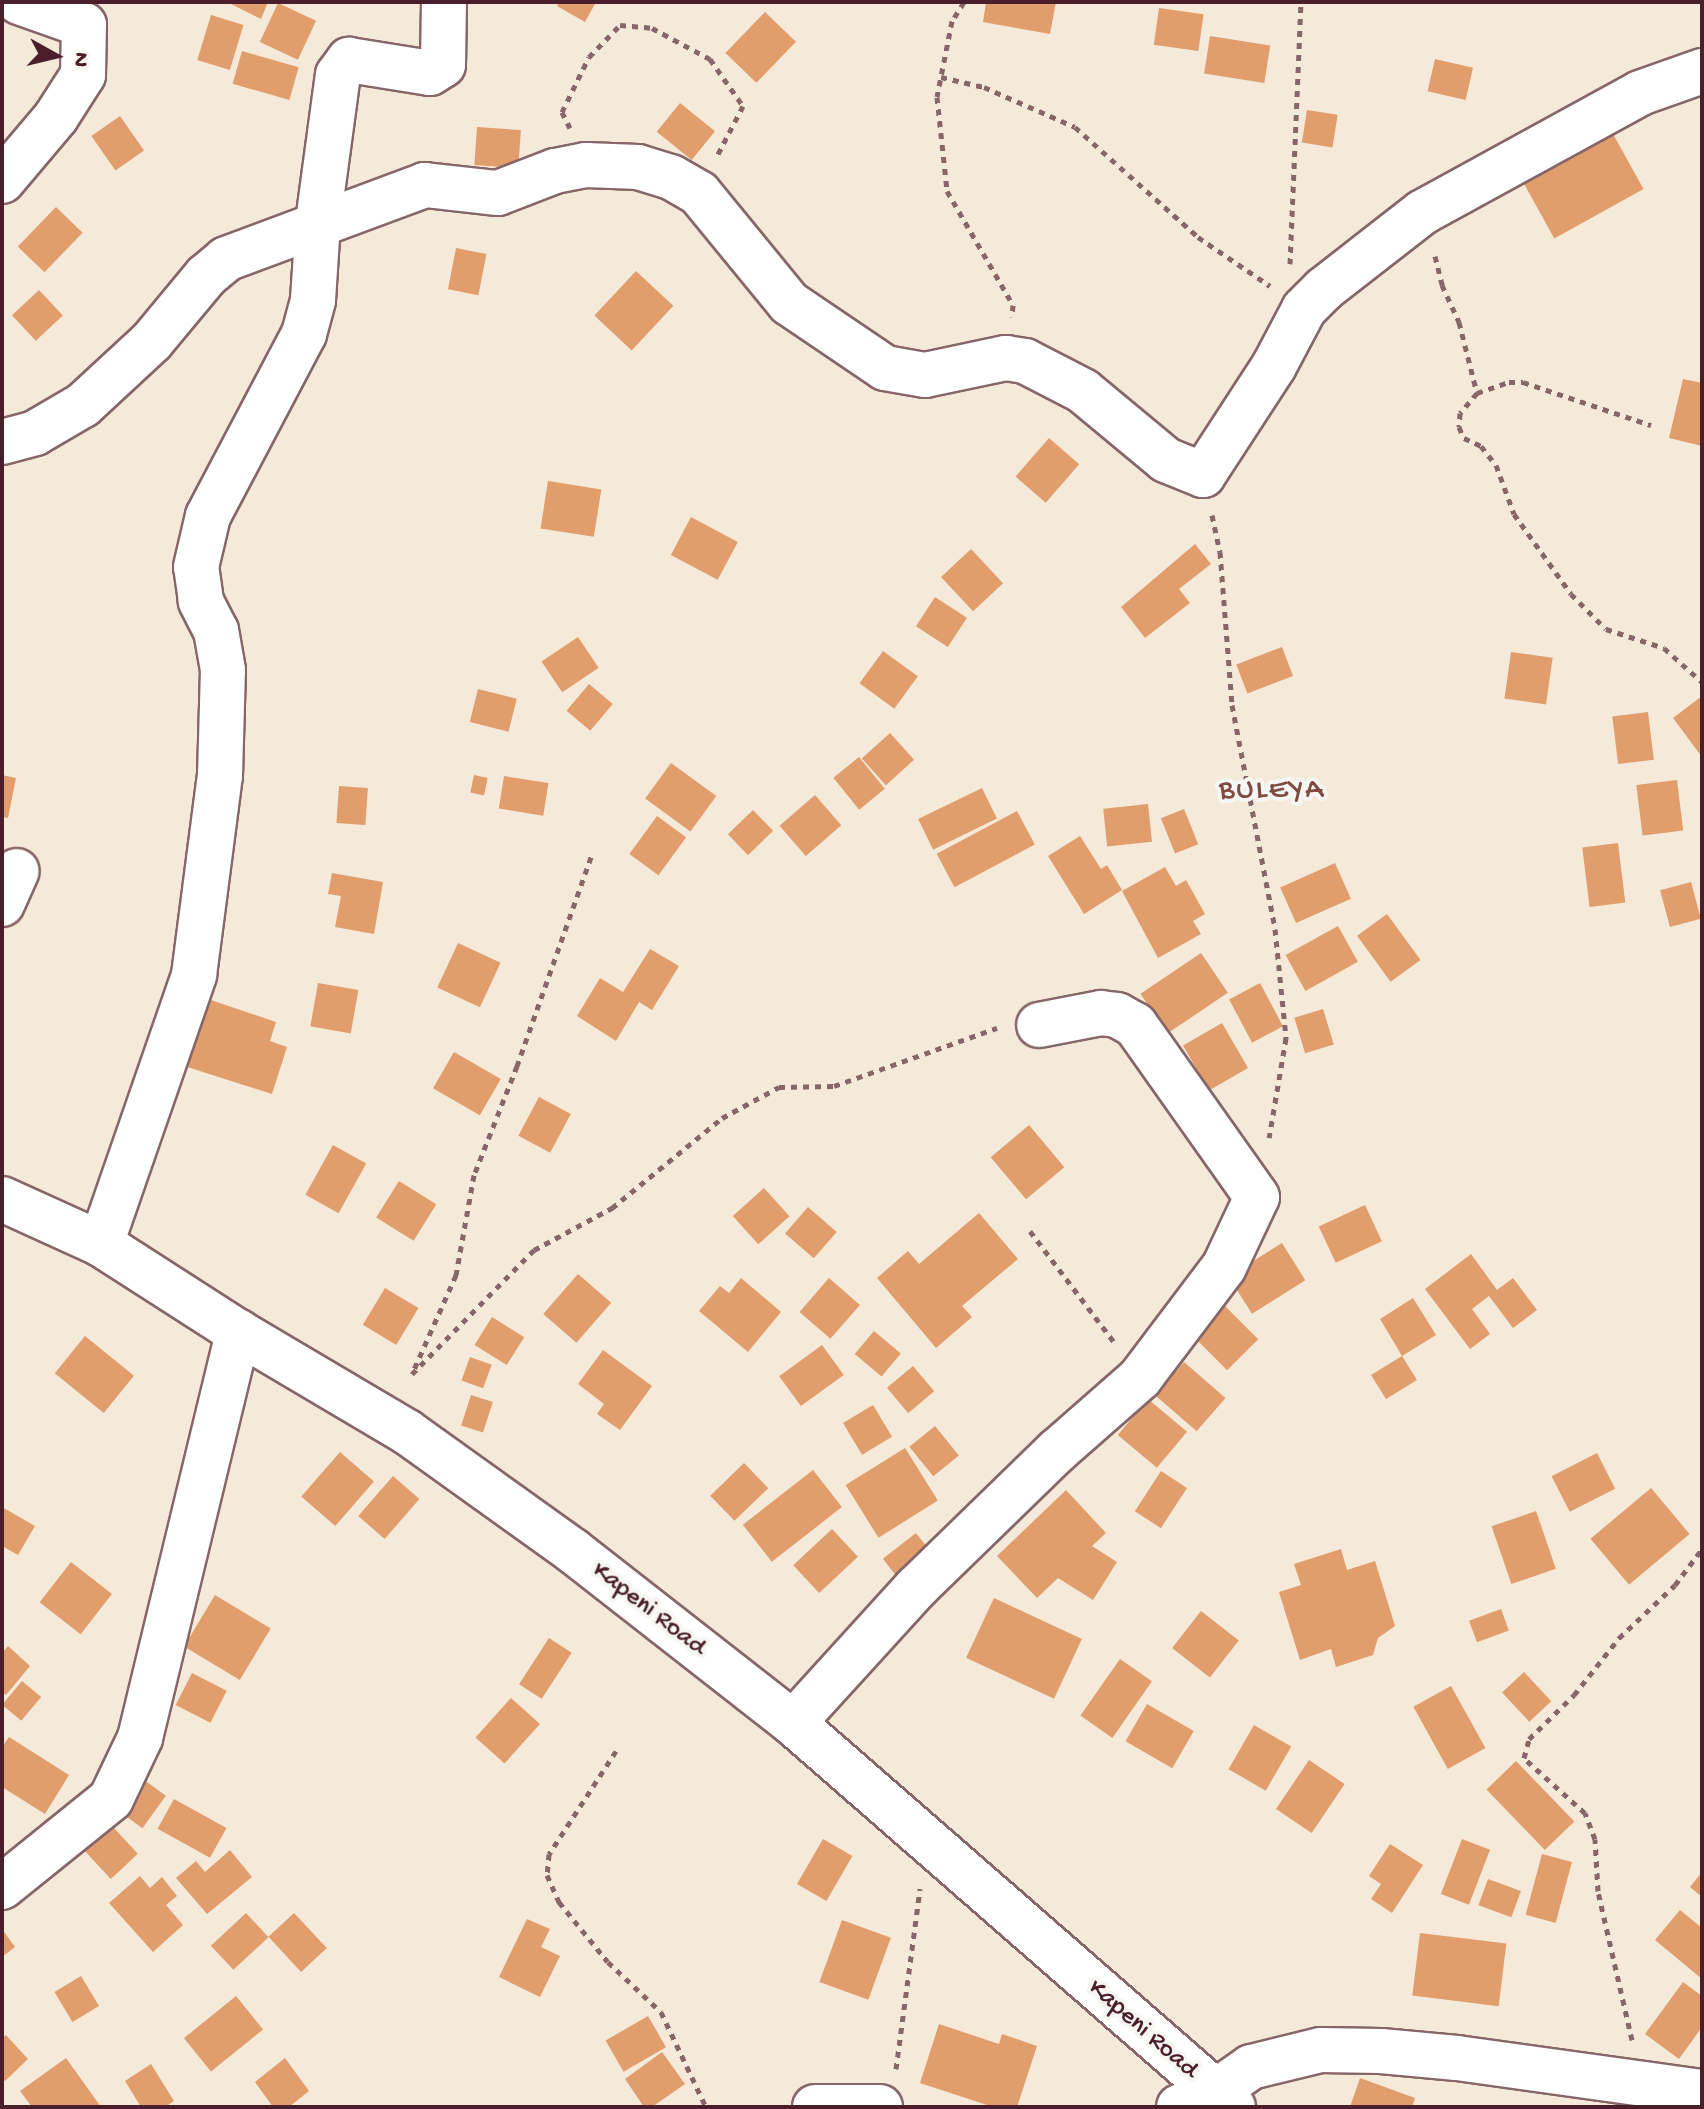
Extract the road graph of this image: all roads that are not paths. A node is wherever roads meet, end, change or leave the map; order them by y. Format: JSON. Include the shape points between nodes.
{"nodes":[{"id":1,"x":19,"y":2,"type":"edge"},
{"id":2,"x":444,"y":2,"type":"edge"},
{"id":3,"x":1702,"y":71,"type":"edge"},
{"id":4,"x":2,"y":181,"type":"edge"},
{"id":5,"x":318,"y":222,"type":"junction"},
{"id":6,"x":2,"y":442,"type":"edge"},
{"id":7,"x":1039,"y":1025,"type":"road end"},
{"id":8,"x":2,"y":1199,"type":"edge"},
{"id":9,"x":101,"y":1244,"type":"junction"},
{"id":10,"x":238,"y":1332,"type":"junction"},
{"id":11,"x":793,"y":1723,"type":"junction"},
{"id":12,"x":2,"y":1887,"type":"edge"},
{"id":13,"x":888,"y":2092,"type":"edge"},
{"id":14,"x":1702,"y":2092,"type":"edge"},
{"id":15,"x":1209,"y":2102,"type":"edge"},
{"id":16,"x":815,"y":2107,"type":"edge"}],
"edges":[{"from":1,"to":4,"type":"street","via":[[84,25],[83,75],[56,117]]},
{"from":2,"to":5,"type":"street","via":[[443,65],[430,73],[349,60],[338,75]]},
{"from":3,"to":5,"type":"street","via":[[1640,93],[1423,212],[1324,289],[1304,309],[1203,475],[1166,460],[1083,391],[1043,368],[1006,358],[925,375],[885,368],[789,303],[699,193],[638,167],[586,165],[498,193],[425,185]]},
{"from":5,"to":6,"type":"street","via":[[216,265],[152,341],[83,405],[35,433]]},
{"from":5,"to":9,"type":"street","via":[[313,300],[304,334],[208,516],[196,567],[223,670],[220,776],[194,975]]},
{"from":7,"to":11,"type":"street","via":[[1101,1013],[1135,1025],[1257,1197],[1224,1267],[1140,1378],[916,1588]]},
{"from":8,"to":9,"type":"street","name":"Kapeni Road"},
{"from":9,"to":10,"type":"street","name":"Kapeni Road"},
{"from":10,"to":11,"type":"street","name":"Kapeni Road","via":[[407,1432],[573,1551]]},
{"from":10,"to":12,"type":"street","via":[[140,1738],[111,1799]]},
{"from":11,"to":15,"type":"street","name":"Kapeni Road","via":[[927,1836]]},
{"from":13,"to":16,"type":"street"},
{"from":14,"to":15,"type":"street","via":[[1427,2055],[1321,2050],[1251,2067]]}]}
